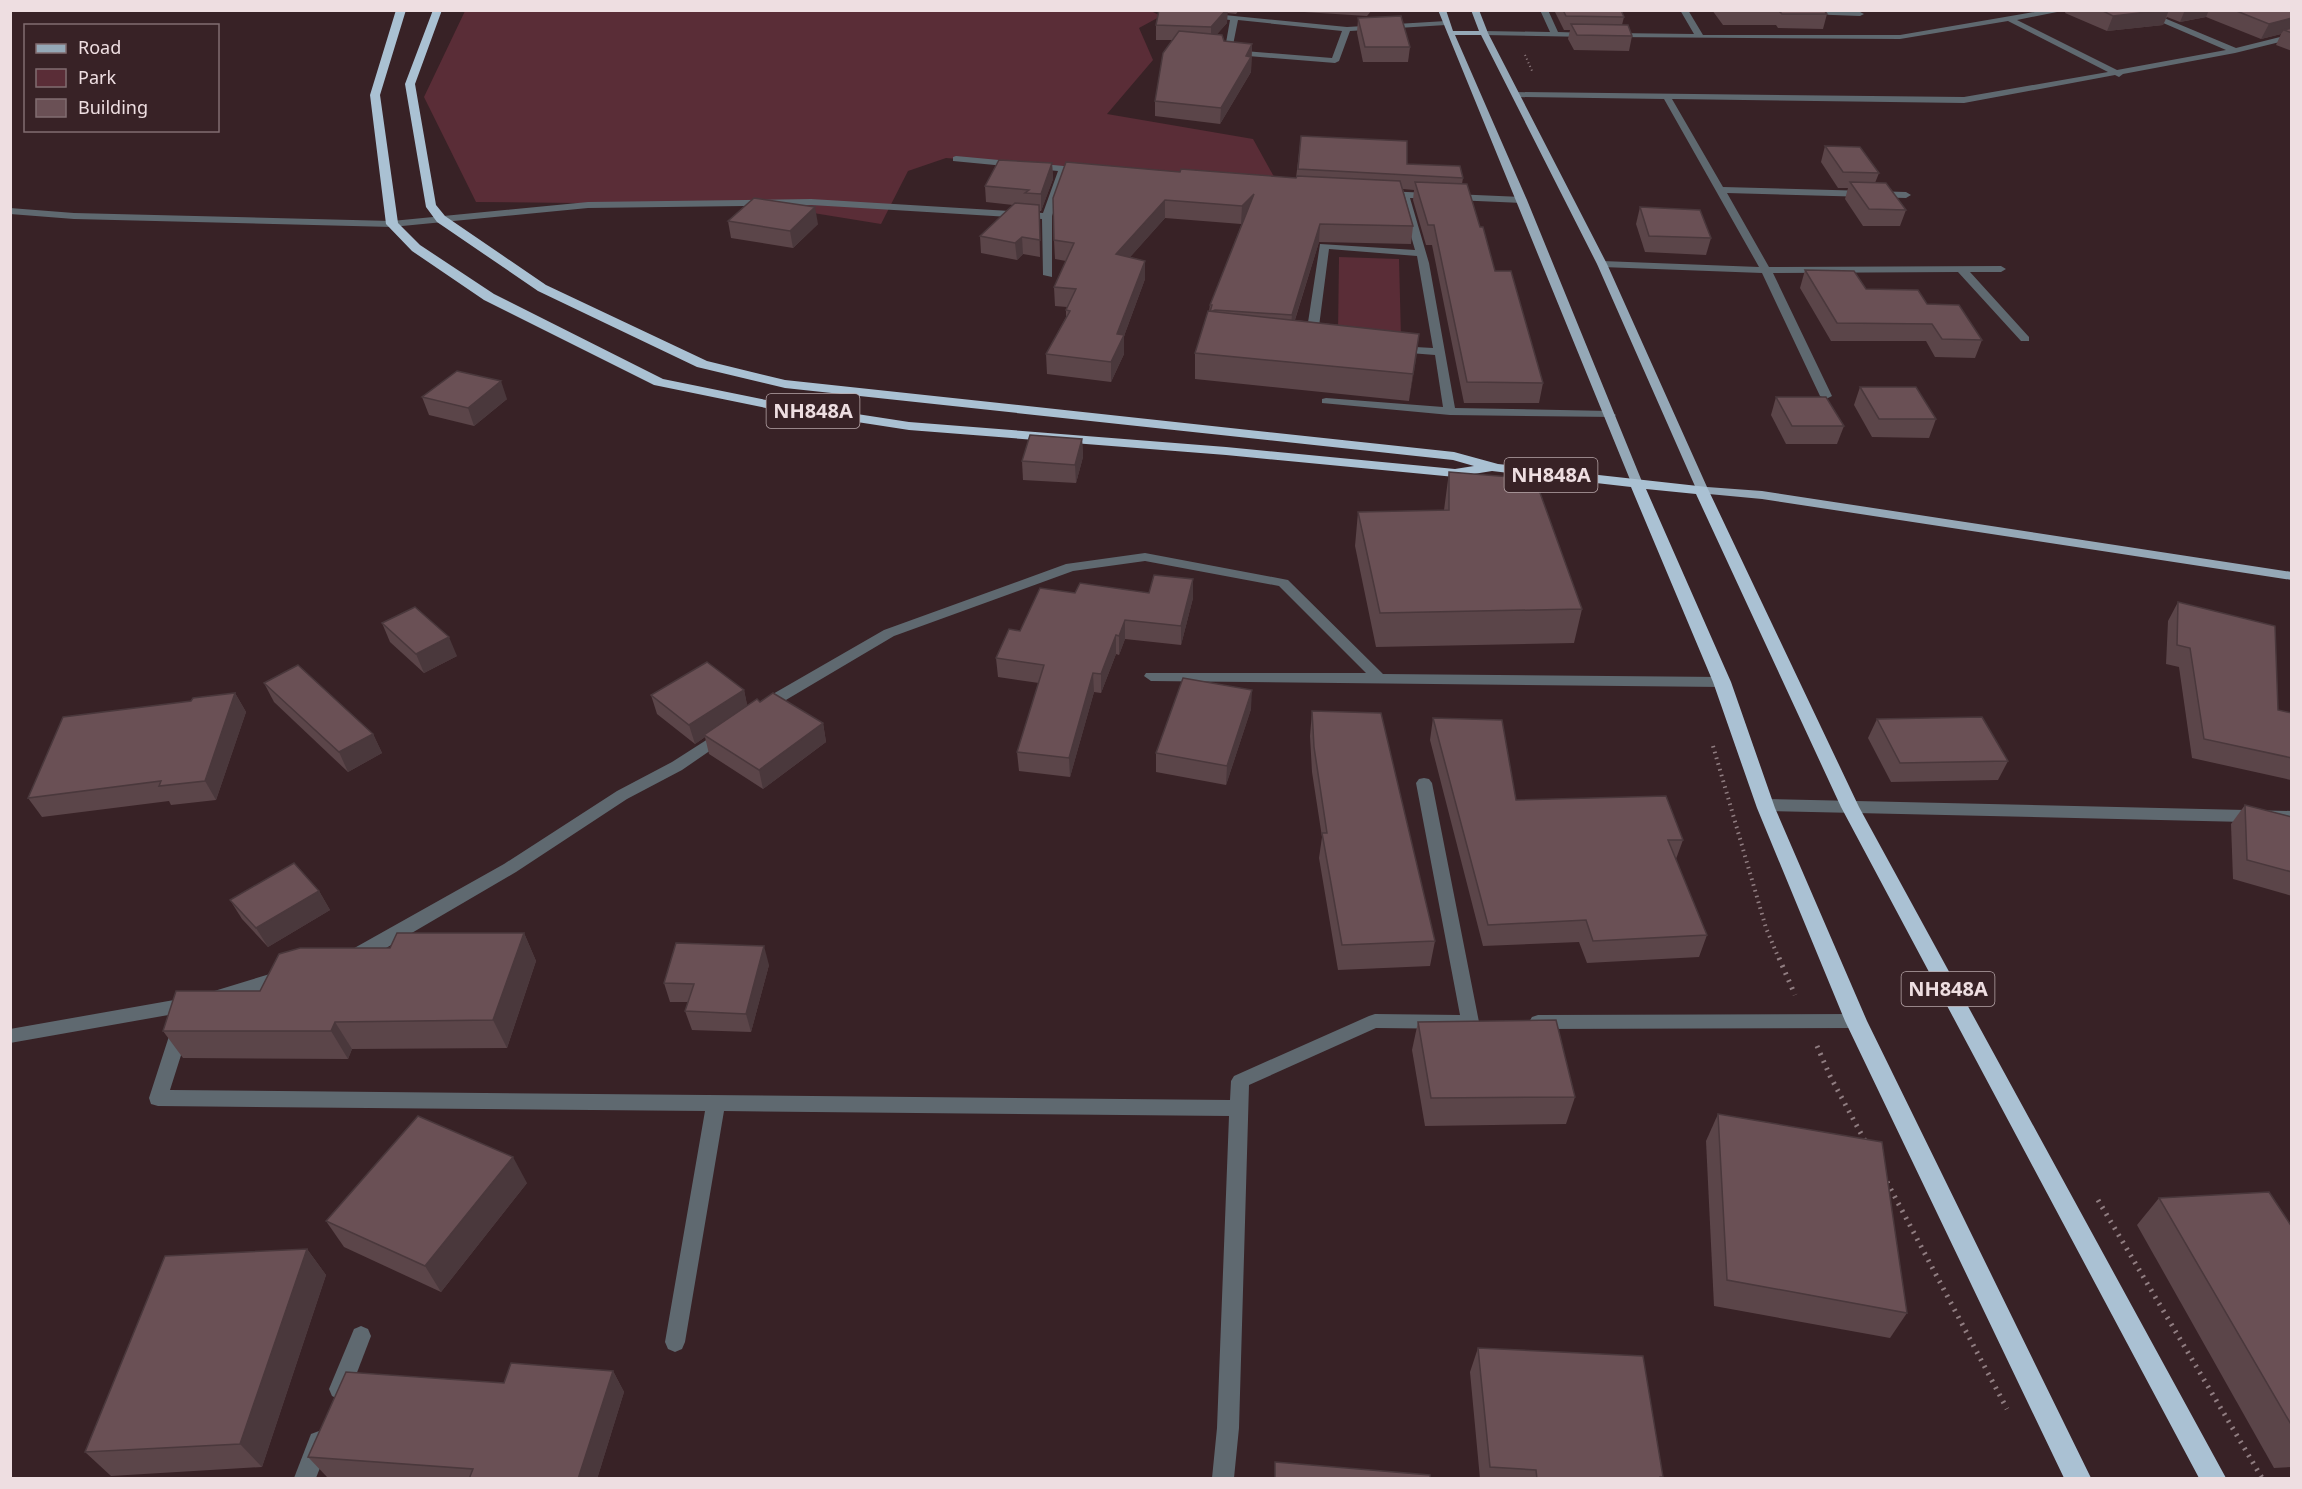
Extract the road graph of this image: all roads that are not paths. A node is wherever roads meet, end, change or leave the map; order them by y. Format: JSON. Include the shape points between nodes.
{"nodes":[{"id":1,"x":401,"y":10,"type":"edge"},
{"id":2,"x":438,"y":10,"type":"edge"},
{"id":3,"x":1443,"y":10,"type":"edge"},
{"id":4,"x":1475,"y":10,"type":"edge"},
{"id":5,"x":1544,"y":10,"type":"edge"},
{"id":6,"x":1684,"y":10,"type":"edge"},
{"id":7,"x":2063,"y":10,"type":"edge"},
{"id":8,"x":2137,"y":10,"type":"edge"},
{"id":9,"x":1802,"y":12,"type":"edge"},
{"id":10,"x":1194,"y":14,"type":"edge"},
{"id":11,"x":1235,"y":17,"type":"junction"},
{"id":12,"x":1863,"y":18,"type":"edge"},
{"id":13,"x":2011,"y":20,"type":"junction"},
{"id":14,"x":1446,"y":23,"type":"junction"},
{"id":15,"x":1347,"y":29,"type":"junction"},
{"id":16,"x":1450,"y":33,"type":"junction"},
{"id":17,"x":1484,"y":33,"type":"junction"},
{"id":18,"x":1555,"y":35,"type":"junction"},
{"id":19,"x":1701,"y":36,"type":"junction"},
{"id":20,"x":2292,"y":36,"type":"edge"},
{"id":21,"x":1872,"y":37,"type":"junction"},
{"id":22,"x":2235,"y":51,"type":"junction"},
{"id":23,"x":2119,"y":74,"type":"junction"},
{"id":24,"x":1516,"y":94,"type":"junction"},
{"id":25,"x":1667,"y":97,"type":"junction"},
{"id":26,"x":956,"y":159,"type":"dead end"},
{"id":27,"x":1064,"y":168,"type":"junction"},
{"id":28,"x":1087,"y":171,"type":"edge"},
{"id":29,"x":1720,"y":190,"type":"junction"},
{"id":30,"x":1370,"y":193,"type":"edge"},
{"id":31,"x":1404,"y":195,"type":"junction"},
{"id":32,"x":1906,"y":195,"type":"dead end"},
{"id":33,"x":1522,"y":200,"type":"junction"},
{"id":34,"x":10,"y":210,"type":"edge"},
{"id":35,"x":1047,"y":216,"type":"junction"},
{"id":36,"x":441,"y":219,"type":"junction"},
{"id":37,"x":392,"y":224,"type":"junction"},
{"id":38,"x":1421,"y":253,"type":"junction"},
{"id":39,"x":1602,"y":264,"type":"junction"},
{"id":40,"x":1961,"y":269,"type":"junction"},
{"id":41,"x":2001,"y":269,"type":"dead end"},
{"id":42,"x":1766,"y":270,"type":"junction"},
{"id":43,"x":1048,"y":275,"type":"dead end"},
{"id":44,"x":2025,"y":339,"type":"dead end"},
{"id":45,"x":1310,"y":342,"type":"edge"},
{"id":46,"x":1381,"y":347,"type":"edge"},
{"id":47,"x":1439,"y":352,"type":"junction"},
{"id":48,"x":1826,"y":396,"type":"edge"},
{"id":49,"x":1326,"y":401,"type":"dead end"},
{"id":50,"x":1450,"y":411,"type":"junction"},
{"id":51,"x":1610,"y":416,"type":"junction"},
{"id":52,"x":1497,"y":468,"type":"junction"},
{"id":53,"x":1637,"y":484,"type":"junction"},
{"id":54,"x":1702,"y":490,"type":"junction"},
{"id":55,"x":2292,"y":576,"type":"edge"},
{"id":56,"x":1151,"y":676,"type":"dead end"},
{"id":57,"x":1379,"y":678,"type":"junction"},
{"id":58,"x":1722,"y":682,"type":"junction"},
{"id":59,"x":749,"y":717,"type":"edge"},
{"id":60,"x":731,"y":729,"type":"edge"},
{"id":61,"x":1424,"y":783,"type":"dead end"},
{"id":62,"x":1766,"y":807,"type":"junction"},
{"id":63,"x":1850,"y":807,"type":"junction"},
{"id":64,"x":2292,"y":817,"type":"edge"},
{"id":65,"x":342,"y":960,"type":"edge"},
{"id":66,"x":298,"y":973,"type":"edge"},
{"id":67,"x":189,"y":1005,"type":"junction"},
{"id":68,"x":1856,"y":1020,"type":"junction"},
{"id":69,"x":1470,"y":1022,"type":"junction"},
{"id":70,"x":1494,"y":1022,"type":"edge"},
{"id":71,"x":1517,"y":1022,"type":"edge"},
{"id":72,"x":10,"y":1036,"type":"edge"},
{"id":73,"x":716,"y":1102,"type":"junction"},
{"id":74,"x":1238,"y":1108,"type":"junction"},
{"id":75,"x":361,"y":1336,"type":"dead end"},
{"id":76,"x":675,"y":1342,"type":"dead end"},
{"id":77,"x":305,"y":1479,"type":"edge"},
{"id":78,"x":1223,"y":1479,"type":"edge"},
{"id":79,"x":2078,"y":1479,"type":"edge"},
{"id":80,"x":2212,"y":1479,"type":"edge"}],
"edges":[{"from":1,"to":37,"type":"highway","via":[[375,95]]},
{"from":2,"to":36,"type":"highway","number":"NH848A","via":[[410,84],[430,205]]},
{"from":3,"to":14,"type":"main road"},
{"from":4,"to":17,"type":"main road"},
{"from":5,"to":18,"type":"street"},
{"from":6,"to":19,"type":"street"},
{"from":7,"to":13,"type":"street"},
{"from":8,"to":22,"type":"street"},
{"from":9,"to":12,"type":"street"},
{"from":10,"to":11,"type":"street"},
{"from":11,"to":15,"type":"street"},
{"from":11,"to":15,"type":"street","via":[[1227,52],[1335,61]]},
{"from":12,"to":21,"type":"street"},
{"from":13,"to":21,"type":"street","via":[[1900,37]]},
{"from":13,"to":23,"type":"street"},
{"from":14,"to":15,"type":"street"},
{"from":14,"to":16,"type":"main road"},
{"from":16,"to":17,"type":"main road"},
{"from":16,"to":33,"type":"main road"},
{"from":17,"to":18,"type":"street"},
{"from":17,"to":24,"type":"main road"},
{"from":18,"to":19,"type":"street"},
{"from":19,"to":21,"type":"street"},
{"from":20,"to":22,"type":"street"},
{"from":22,"to":23,"type":"street"},
{"from":23,"to":25,"type":"street","via":[[1964,100]]},
{"from":24,"to":25,"type":"street"},
{"from":24,"to":39,"type":"main road"},
{"from":25,"to":29,"type":"street"},
{"from":26,"to":27,"type":"street"},
{"from":27,"to":28,"type":"street"},
{"from":27,"to":35,"type":"street"},
{"from":29,"to":32,"type":"street"},
{"from":29,"to":42,"type":"street"},
{"from":30,"to":31,"type":"street"},
{"from":31,"to":33,"type":"street"},
{"from":31,"to":38,"type":"street"},
{"from":33,"to":51,"type":"main road"},
{"from":34,"to":37,"type":"street","via":[[74,216]]},
{"from":35,"to":36,"type":"street","via":[[811,202],[588,205]]},
{"from":35,"to":43,"type":"street"},
{"from":36,"to":37,"type":"street"},
{"from":36,"to":52,"type":"highway","number":"NH848A","via":[[542,288],[702,364],[774,381],[1454,456]]},
{"from":37,"to":52,"type":"highway","number":"NH848A","via":[[416,248],[489,297],[659,382],[765,404],[909,426],[1455,473]]},
{"from":38,"to":45,"type":"street","via":[[1324,246]]},
{"from":38,"to":47,"type":"street"},
{"from":39,"to":42,"type":"street"},
{"from":39,"to":54,"type":"main road"},
{"from":40,"to":41,"type":"street"},
{"from":40,"to":42,"type":"street"},
{"from":40,"to":44,"type":"street"},
{"from":42,"to":48,"type":"street"},
{"from":46,"to":47,"type":"street"},
{"from":47,"to":50,"type":"street"},
{"from":49,"to":50,"type":"street"},
{"from":50,"to":51,"type":"street"},
{"from":51,"to":53,"type":"main road"},
{"from":52,"to":53,"type":"highway","number":"NH848A"},
{"from":53,"to":54,"type":"highway"},
{"from":53,"to":58,"type":"highway"},
{"from":54,"to":55,"type":"main road","via":[[1762,495]]},
{"from":54,"to":63,"type":"highway","number":"NH848A"},
{"from":56,"to":57,"type":"street"},
{"from":57,"to":58,"type":"street"},
{"from":57,"to":59,"type":"street","via":[[1283,584],[1145,556],[1071,567],[890,633]]},
{"from":58,"to":62,"type":"highway"},
{"from":60,"to":65,"type":"street","via":[[490,879],[363,953]]},
{"from":61,"to":69,"type":"street"},
{"from":62,"to":63,"type":"street"},
{"from":62,"to":68,"type":"highway"},
{"from":63,"to":64,"type":"street"},
{"from":63,"to":80,"type":"highway","number":"NH848A"},
{"from":66,"to":67,"type":"street"},
{"from":67,"to":72,"type":"street"},
{"from":67,"to":73,"type":"street","via":[[158,1098]]},
{"from":68,"to":71,"type":"street"},
{"from":68,"to":79,"type":"highway"},
{"from":69,"to":70,"type":"street"},
{"from":69,"to":74,"type":"street","via":[[1375,1021],[1240,1081]]},
{"from":73,"to":74,"type":"street"},
{"from":73,"to":76,"type":"street"},
{"from":74,"to":78,"type":"street"},
{"from":75,"to":77,"type":"street"}]}
